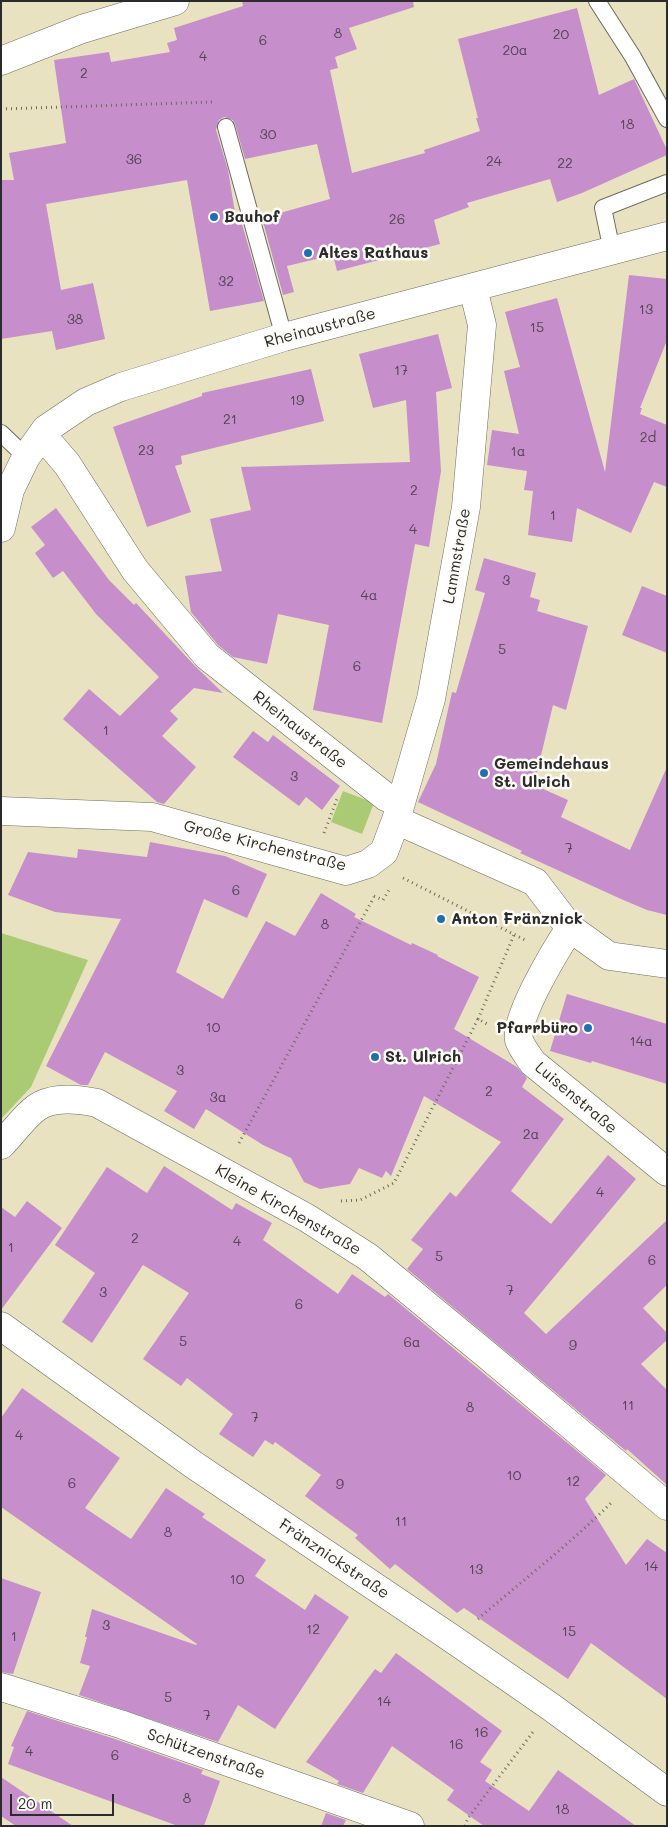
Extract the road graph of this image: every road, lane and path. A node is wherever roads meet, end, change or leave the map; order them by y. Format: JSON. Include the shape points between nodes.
{"nodes":[{"id":1,"x":175,"y":1,"type":"edge"},
{"id":2,"x":597,"y":1,"type":"edge"},
{"id":3,"x":1,"y":61,"type":"edge"},
{"id":4,"x":217,"y":107,"type":"dead end"},
{"id":5,"x":1,"y":109,"type":"edge"},
{"id":6,"x":667,"y":119,"type":"edge"},
{"id":7,"x":226,"y":127,"type":"dead end"},
{"id":8,"x":667,"y":182,"type":"edge"},
{"id":9,"x":667,"y":236,"type":"edge"},
{"id":10,"x":612,"y":251,"type":"junction"},
{"id":11,"x":473,"y":288,"type":"junction"},
{"id":12,"x":284,"y":337,"type":"junction"},
{"id":13,"x":1,"y":433,"type":"edge"},
{"id":14,"x":42,"y":435,"type":"junction"},
{"id":15,"x":26,"y":457,"type":"junction"},
{"id":16,"x":1,"y":528,"type":"edge"},
{"id":17,"x":353,"y":771,"type":"junction"},
{"id":18,"x":1,"y":811,"type":"edge"},
{"id":19,"x":398,"y":812,"type":"junction"},
{"id":20,"x":384,"y":852,"type":"junction"},
{"id":21,"x":312,"y":862,"type":"junction"},
{"id":22,"x":361,"y":867,"type":"junction"},
{"id":23,"x":570,"y":928,"type":"junction"},
{"id":24,"x":514,"y":934,"type":"junction"},
{"id":25,"x":554,"y":954,"type":"junction"},
{"id":26,"x":667,"y":964,"type":"edge"},
{"id":27,"x":478,"y":1019,"type":"junction"},
{"id":28,"x":519,"y":1039,"type":"junction"},
{"id":29,"x":1,"y":1145,"type":"edge"},
{"id":30,"x":224,"y":1171,"type":"junction"},
{"id":31,"x":667,"y":1172,"type":"edge"},
{"id":32,"x":307,"y":1218,"type":"junction"},
{"id":33,"x":1,"y":1326,"type":"edge"},
{"id":34,"x":634,"y":1480,"type":"junction"},
{"id":35,"x":667,"y":1506,"type":"edge"},
{"id":36,"x":454,"y":1640,"type":"junction"},
{"id":37,"x":1,"y":1687,"type":"edge"},
{"id":38,"x":551,"y":1708,"type":"junction"},
{"id":39,"x":667,"y":1792,"type":"edge"},
{"id":40,"x":410,"y":1826,"type":"edge"},
{"id":41,"x":465,"y":1826,"type":"edge"}],
"edges":[{"from":1,"to":3,"type":"street","via":[[82,29]]},
{"from":2,"to":6,"type":"lane"},
{"from":4,"to":5,"type":"path","via":[[213,102]]},
{"from":7,"to":12,"type":"lane"},
{"from":8,"to":10,"type":"lane","via":[[603,208]]},
{"from":9,"to":10,"type":"street","name":"Rheinaustraße"},
{"from":10,"to":11,"type":"street","name":"Rheinaustraße"},
{"from":11,"to":12,"type":"street","name":"Rheinaustraße"},
{"from":11,"to":19,"type":"street","name":"Lammstraße","via":[[482,324],[466,507],[431,699]]},
{"from":12,"to":14,"type":"street","name":"Rheinaustraße","via":[[122,387],[86,402]]},
{"from":13,"to":15,"type":"lane"},
{"from":14,"to":15,"type":"street","name":"Rheinaustraße"},
{"from":14,"to":17,"type":"street","name":"Rheinaustraße","via":[[67,464],[135,570],[207,656]]},
{"from":15,"to":16,"type":"street","name":"Rheinaustraße","via":[[10,490]]},
{"from":17,"to":19,"type":"street","name":"Rheinaustraße","via":[[386,797]]},
{"from":17,"to":21,"type":"path","via":[[341,789]]},
{"from":18,"to":21,"type":"street","name":"Große Kirchenstraße","via":[[152,817]]},
{"from":19,"to":20,"type":"street"},
{"from":19,"to":23,"type":"street","via":[[535,882]]},
{"from":20,"to":22,"type":"street","name":"Große Kirchenstraße"},
{"from":20,"to":24,"type":"path","via":[[397,875]]},
{"from":21,"to":22,"type":"street","name":"Große Kirchenstraße","via":[[346,871]]},
{"from":22,"to":30,"type":"path","via":[[374,896]]},
{"from":23,"to":25,"type":"street"},
{"from":23,"to":26,"type":"street","via":[[610,956]]},
{"from":24,"to":25,"type":"path"},
{"from":24,"to":27,"type":"path"},
{"from":25,"to":28,"type":"street","via":[[523,1016]]},
{"from":27,"to":28,"type":"path"},
{"from":27,"to":32,"type":"path","via":[[394,1183],[360,1200],[332,1201]]},
{"from":28,"to":31,"type":"street","name":"Luisenstraße","via":[[533,1063]]},
{"from":29,"to":30,"type":"street","name":"Kleine Kirchenstraße","via":[[38,1107],[58,1100],[77,1099],[97,1103]]},
{"from":30,"to":32,"type":"street","name":"Kleine Kirchenstraße"},
{"from":32,"to":34,"type":"street","name":"Kleine Kirchenstraße","via":[[368,1257]]},
{"from":33,"to":36,"type":"street","name":"Fränznickstraße","via":[[194,1465]]},
{"from":34,"to":35,"type":"street","name":"Kleine Kirchenstraße"},
{"from":34,"to":36,"type":"path","via":[[582,1532]]},
{"from":36,"to":38,"type":"street","name":"Fränznickstraße"},
{"from":37,"to":40,"type":"street","name":"Schützenstraße","via":[[120,1724]]},
{"from":38,"to":39,"type":"street","name":"Fränznickstraße"},
{"from":38,"to":41,"type":"path"}]}
